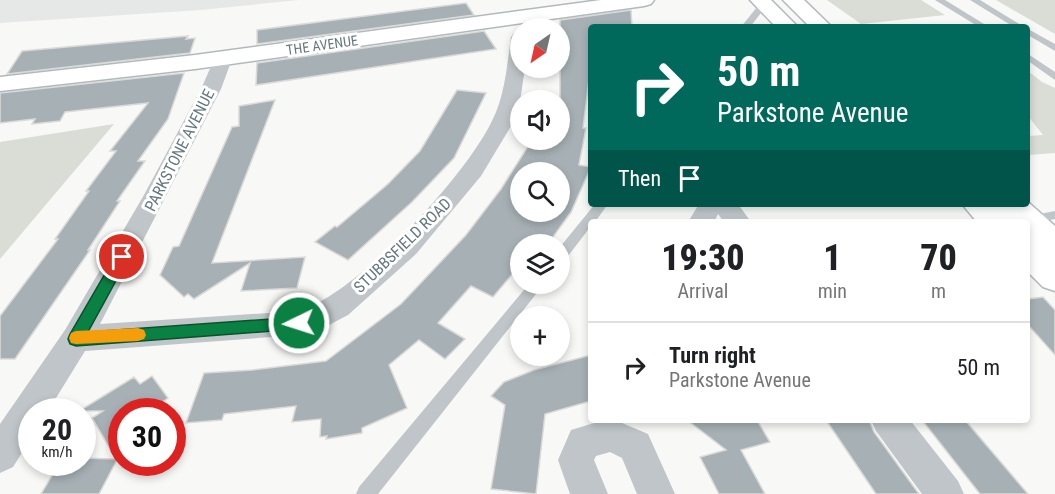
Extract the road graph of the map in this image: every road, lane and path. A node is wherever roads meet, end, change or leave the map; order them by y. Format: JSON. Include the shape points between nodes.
{"nodes":[{"id":1,"x":644,"y":0,"type":"edge"},
{"id":2,"x":793,"y":0,"type":"edge"},
{"id":3,"x":939,"y":0,"type":"edge"},
{"id":4,"x":974,"y":0,"type":"edge"},
{"id":5,"x":762,"y":2,"type":"edge"},
{"id":6,"x":563,"y":18,"type":"edge"},
{"id":7,"x":748,"y":24,"type":"edge"},
{"id":8,"x":785,"y":24,"type":"edge"},
{"id":9,"x":819,"y":24,"type":"edge"},
{"id":10,"x":980,"y":24,"type":"edge"},
{"id":11,"x":1015,"y":24,"type":"edge"},
{"id":12,"x":510,"y":29,"type":"edge"},
{"id":13,"x":1030,"y":33,"type":"edge"},
{"id":14,"x":1055,"y":48,"type":"edge"},
{"id":15,"x":1030,"y":58,"type":"edge"},
{"id":16,"x":223,"y":59,"type":"junction"},
{"id":17,"x":1055,"y":76,"type":"edge"},
{"id":18,"x":514,"y":78,"type":"edge"},
{"id":19,"x":0,"y":84,"type":"edge"},
{"id":20,"x":600,"y":207,"type":"edge"},
{"id":21,"x":726,"y":207,"type":"edge"},
{"id":22,"x":980,"y":207,"type":"edge"},
{"id":23,"x":590,"y":219,"type":"edge"},
{"id":24,"x":736,"y":219,"type":"edge"},
{"id":25,"x":993,"y":219,"type":"edge"},
{"id":26,"x":588,"y":221,"type":"edge"},
{"id":27,"x":1031,"y":223,"type":"edge"},
{"id":28,"x":570,"y":244,"type":"edge"},
{"id":29,"x":1055,"y":245,"type":"edge"},
{"id":30,"x":1055,"y":278,"type":"edge"},
{"id":31,"x":529,"y":294,"type":"edge"},
{"id":32,"x":76,"y":339,"type":"junction"},
{"id":33,"x":890,"y":423,"type":"edge"},
{"id":34,"x":0,"y":455,"type":"edge"},
{"id":35,"x":366,"y":494,"type":"edge"},
{"id":36,"x":589,"y":494,"type":"edge"},
{"id":37,"x":656,"y":494,"type":"edge"},
{"id":38,"x":945,"y":494,"type":"edge"}],
"edges":[{"from":1,"to":6,"type":"main road","name":"THE AVENUE"},
{"from":2,"to":9,"type":"main road"},
{"from":3,"to":10,"type":"lane"},
{"from":4,"to":11,"type":"lane"},
{"from":5,"to":7,"type":"lane"},
{"from":5,"to":8,"type":"main road"},
{"from":12,"to":16,"type":"main road","name":"THE AVENUE"},
{"from":13,"to":14,"type":"lane"},
{"from":15,"to":17,"type":"lane"},
{"from":16,"to":19,"type":"main road","name":"THE AVENUE"},
{"from":16,"to":32,"type":"street","name":"PARKSTONE AVENUE","via":[[156,195]]},
{"from":18,"to":32,"type":"street","name":"STUBBSFIELD ROAD","via":[[503,121],[482,158],[452,197],[400,252],[335,308],[299,323]]},
{"from":20,"to":23,"type":"lane"},
{"from":21,"to":24,"type":"street"},
{"from":22,"to":25,"type":"main road"},
{"from":26,"to":28,"type":"lane"},
{"from":27,"to":29,"type":"main road"},
{"from":27,"to":30,"type":"main road"},
{"from":31,"to":35,"type":"lane"},
{"from":32,"to":34,"type":"street","name":"PARKSTONE AVENUE"},
{"from":33,"to":38,"type":"street"},
{"from":36,"to":37,"type":"street","via":[[576,460],[584,442],[611,435],[635,446]]}]}
